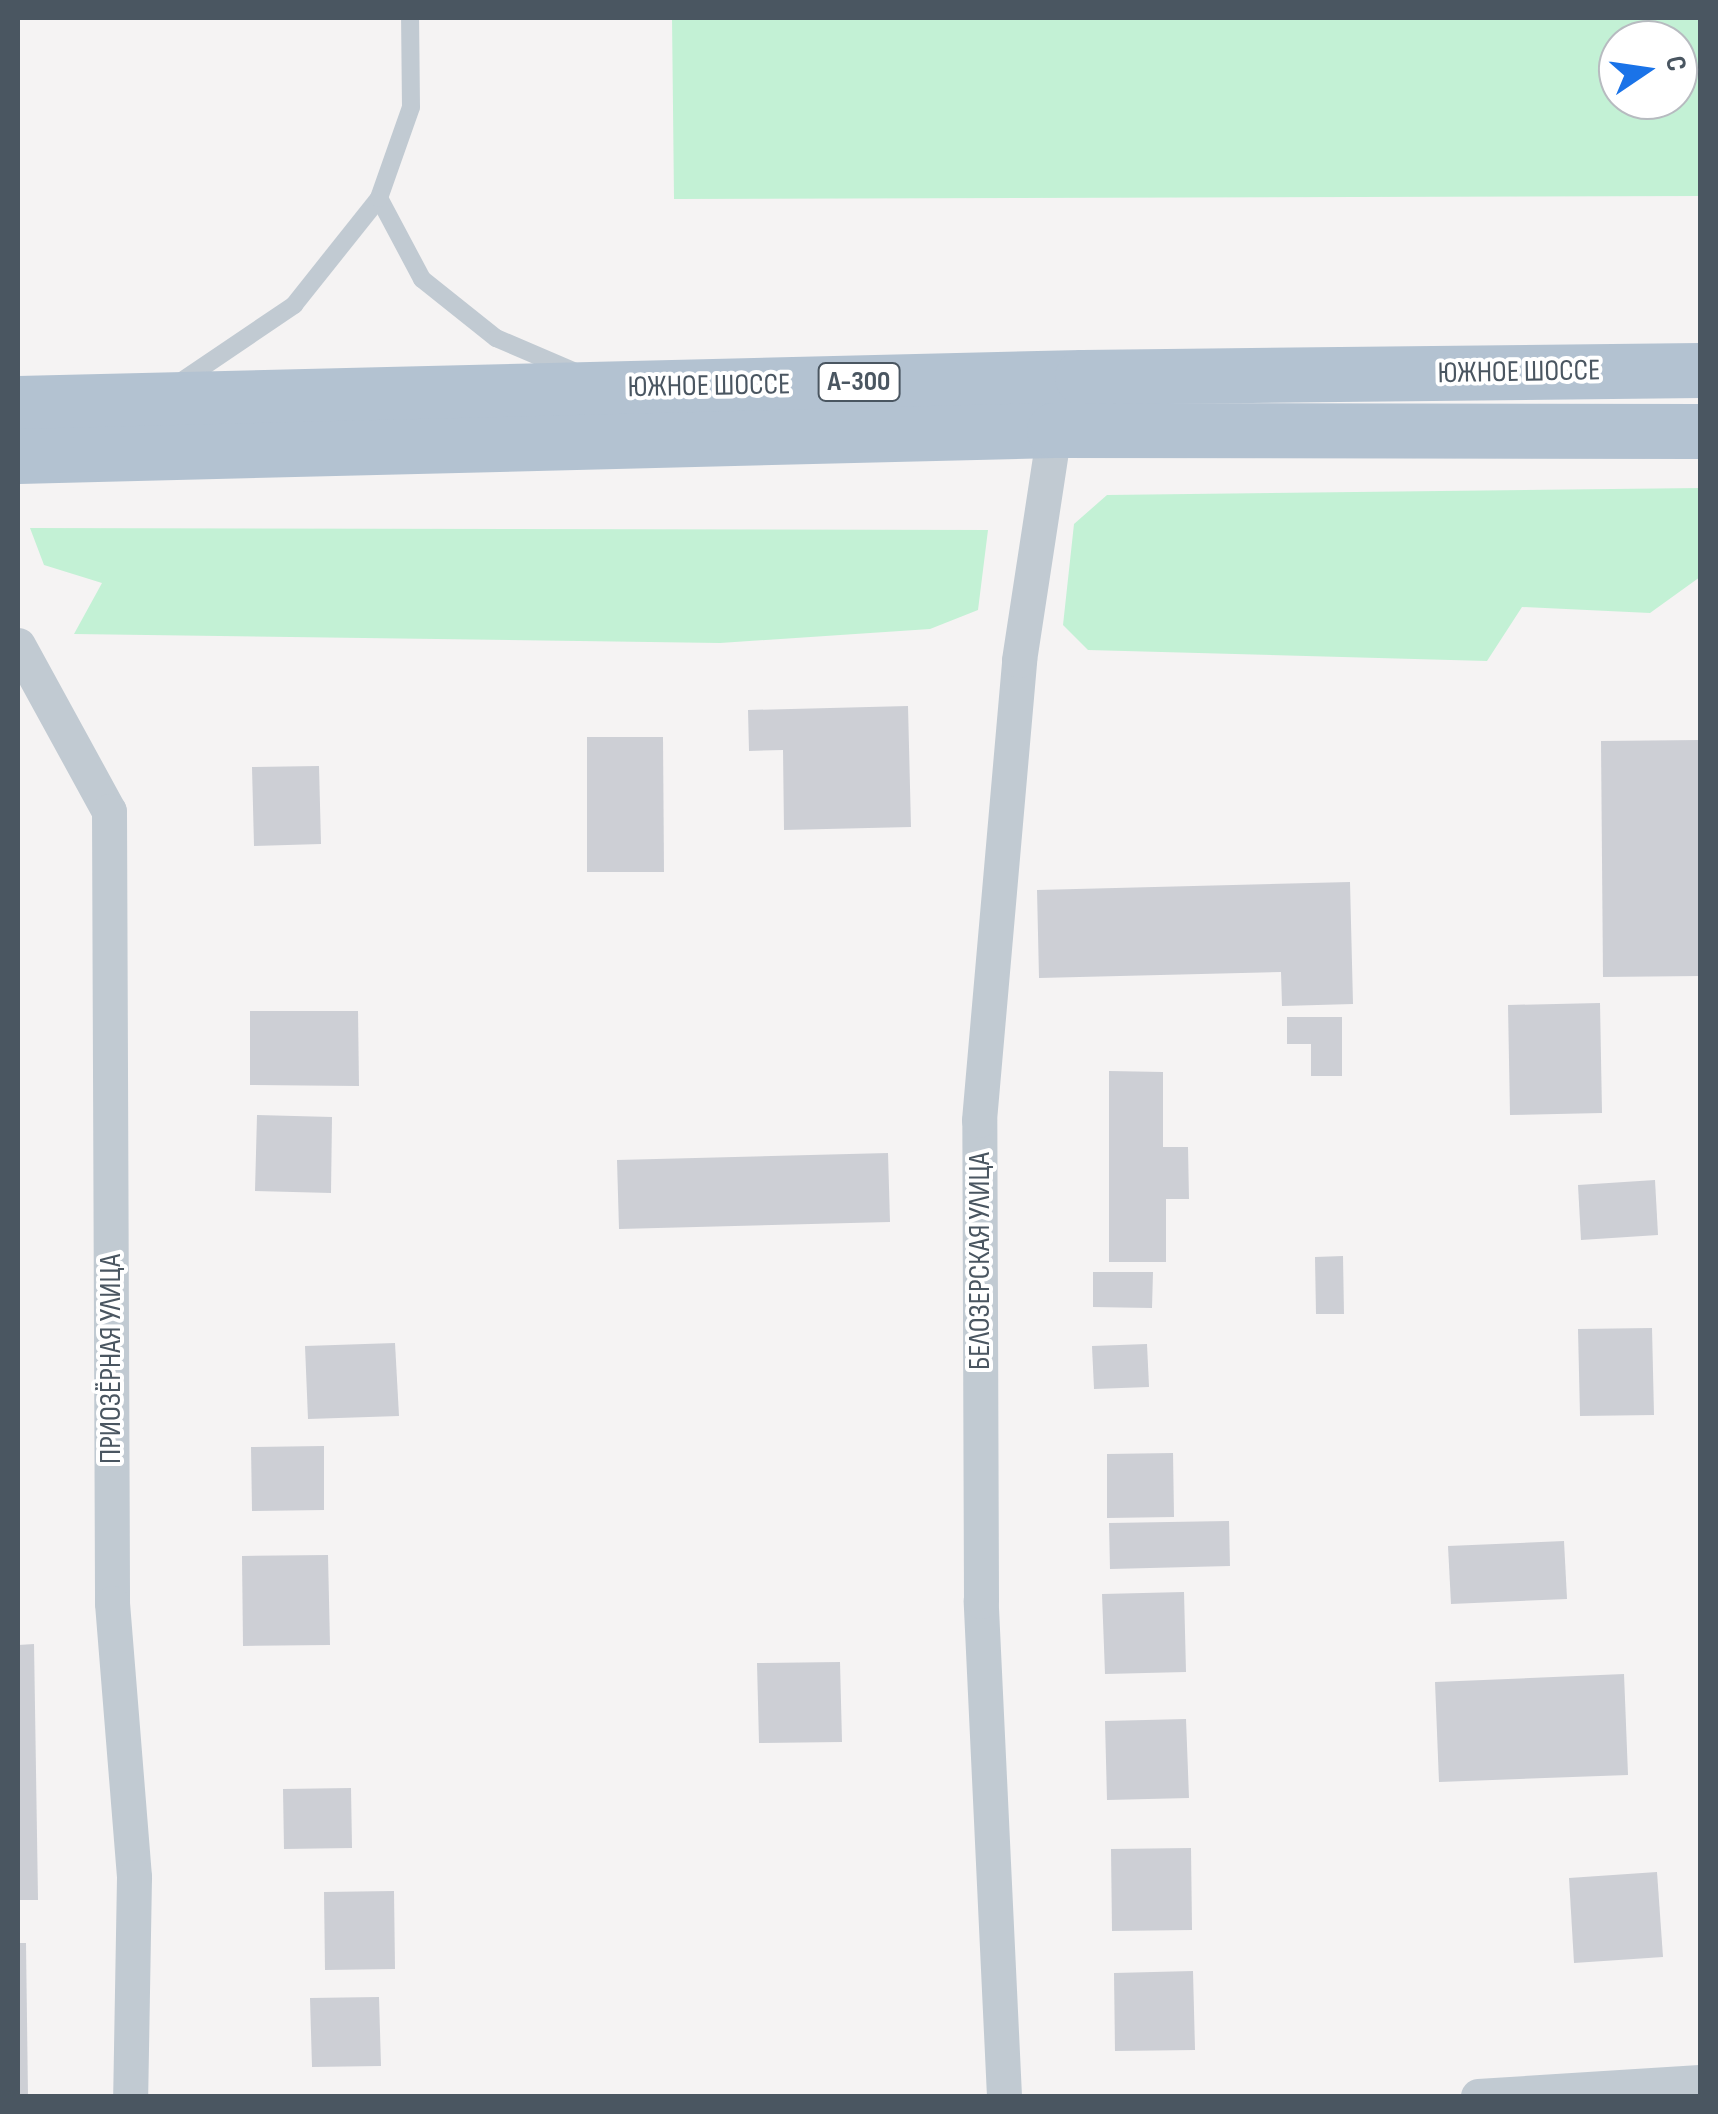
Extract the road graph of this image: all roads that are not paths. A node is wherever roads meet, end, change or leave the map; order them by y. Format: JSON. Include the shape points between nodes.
{"nodes":[{"id":1,"x":410,"y":18,"type":"edge"},
{"id":2,"x":379,"y":198,"type":"junction"},
{"id":3,"x":1700,"y":370,"type":"edge"},
{"id":4,"x":614,"y":388,"type":"junction"},
{"id":5,"x":154,"y":399,"type":"junction"},
{"id":6,"x":18,"y":403,"type":"edge"},
{"id":7,"x":1054,"y":430,"type":"junction"},
{"id":8,"x":1700,"y":432,"type":"edge"},
{"id":9,"x":18,"y":456,"type":"edge"},
{"id":10,"x":18,"y":645,"type":"edge"},
{"id":11,"x":1700,"y":2082,"type":"edge"},
{"id":12,"x":130,"y":2096,"type":"edge"},
{"id":13,"x":1004,"y":2096,"type":"edge"},
{"id":14,"x":1478,"y":2096,"type":"edge"}],
"edges":[{"from":1,"to":2,"type":"lane","via":[[411,107]]},
{"from":2,"to":4,"type":"lane","via":[[422,279],[496,338]]},
{"from":2,"to":5,"type":"lane","via":[[294,305]]},
{"from":3,"to":4,"type":"main road","name":"ЮЖНОЕ ШОССЕ","number":"А-300"},
{"from":4,"to":5,"type":"main road","name":"ЮЖНОЕ ШОССЕ","number":"А-300"},
{"from":5,"to":6,"type":"main road","name":"ЮЖНОЕ ШОССЕ","number":"А-300"},
{"from":7,"to":8,"type":"main road","name":"ЮЖНОЕ ШОССЕ","number":"А-300"},
{"from":7,"to":9,"type":"main road","name":"ЮЖНОЕ ШОССЕ","number":"А-300"},
{"from":7,"to":13,"type":"street","name":"БЕЛОЗЕРСКАЯ УЛИЦА","via":[[1020,660],[979,1120],[981,1601]]},
{"from":10,"to":12,"type":"street","name":"ПРИОЗЁРНАЯ УЛИЦА","via":[[109,812],[112,1603],[134,1877]]},
{"from":11,"to":14,"type":"street"}]}
